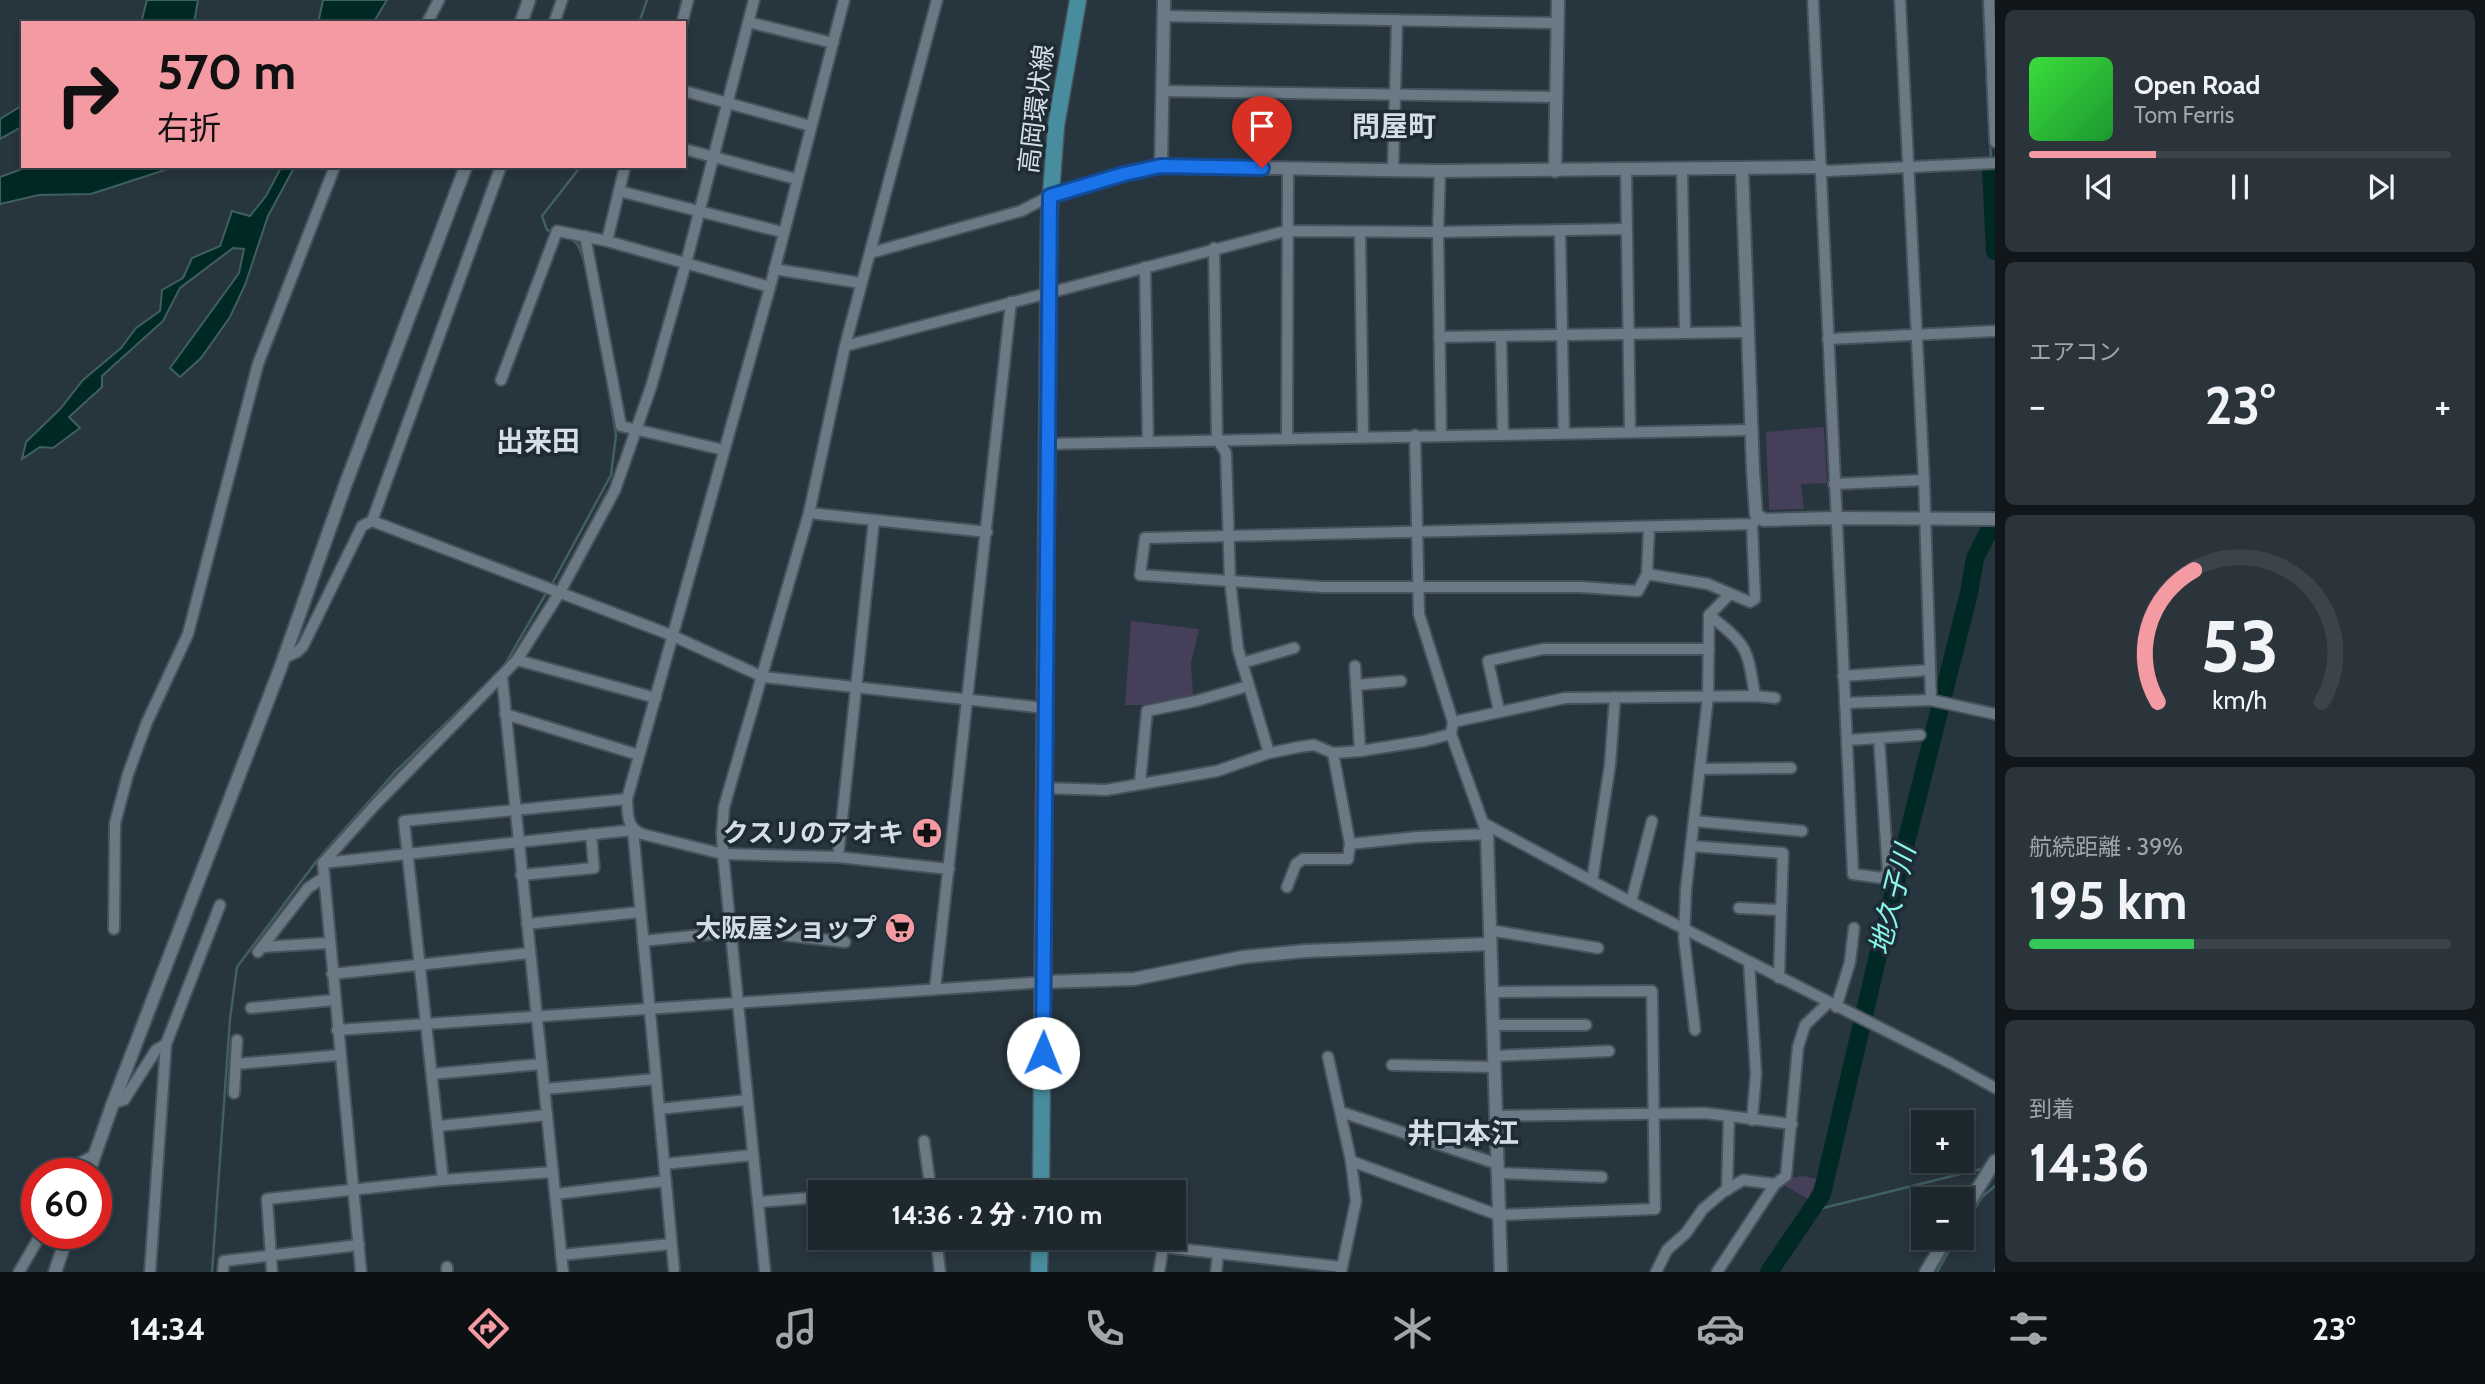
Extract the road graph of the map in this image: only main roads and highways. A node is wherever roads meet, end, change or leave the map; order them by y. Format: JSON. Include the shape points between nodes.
{"nodes":[{"id":1,"x":1078,"y":0,"type":"edge"},
{"id":2,"x":1041,"y":1180,"type":"edge"},
{"id":3,"x":1040,"y":1250,"type":"edge"},
{"id":4,"x":1040,"y":1272,"type":"edge"}],
"edges":[{"from":1,"to":2,"type":"main road","name":"高岡環状線","via":[[1056,126],[1050,196]]},
{"from":3,"to":4,"type":"main road"}]}
